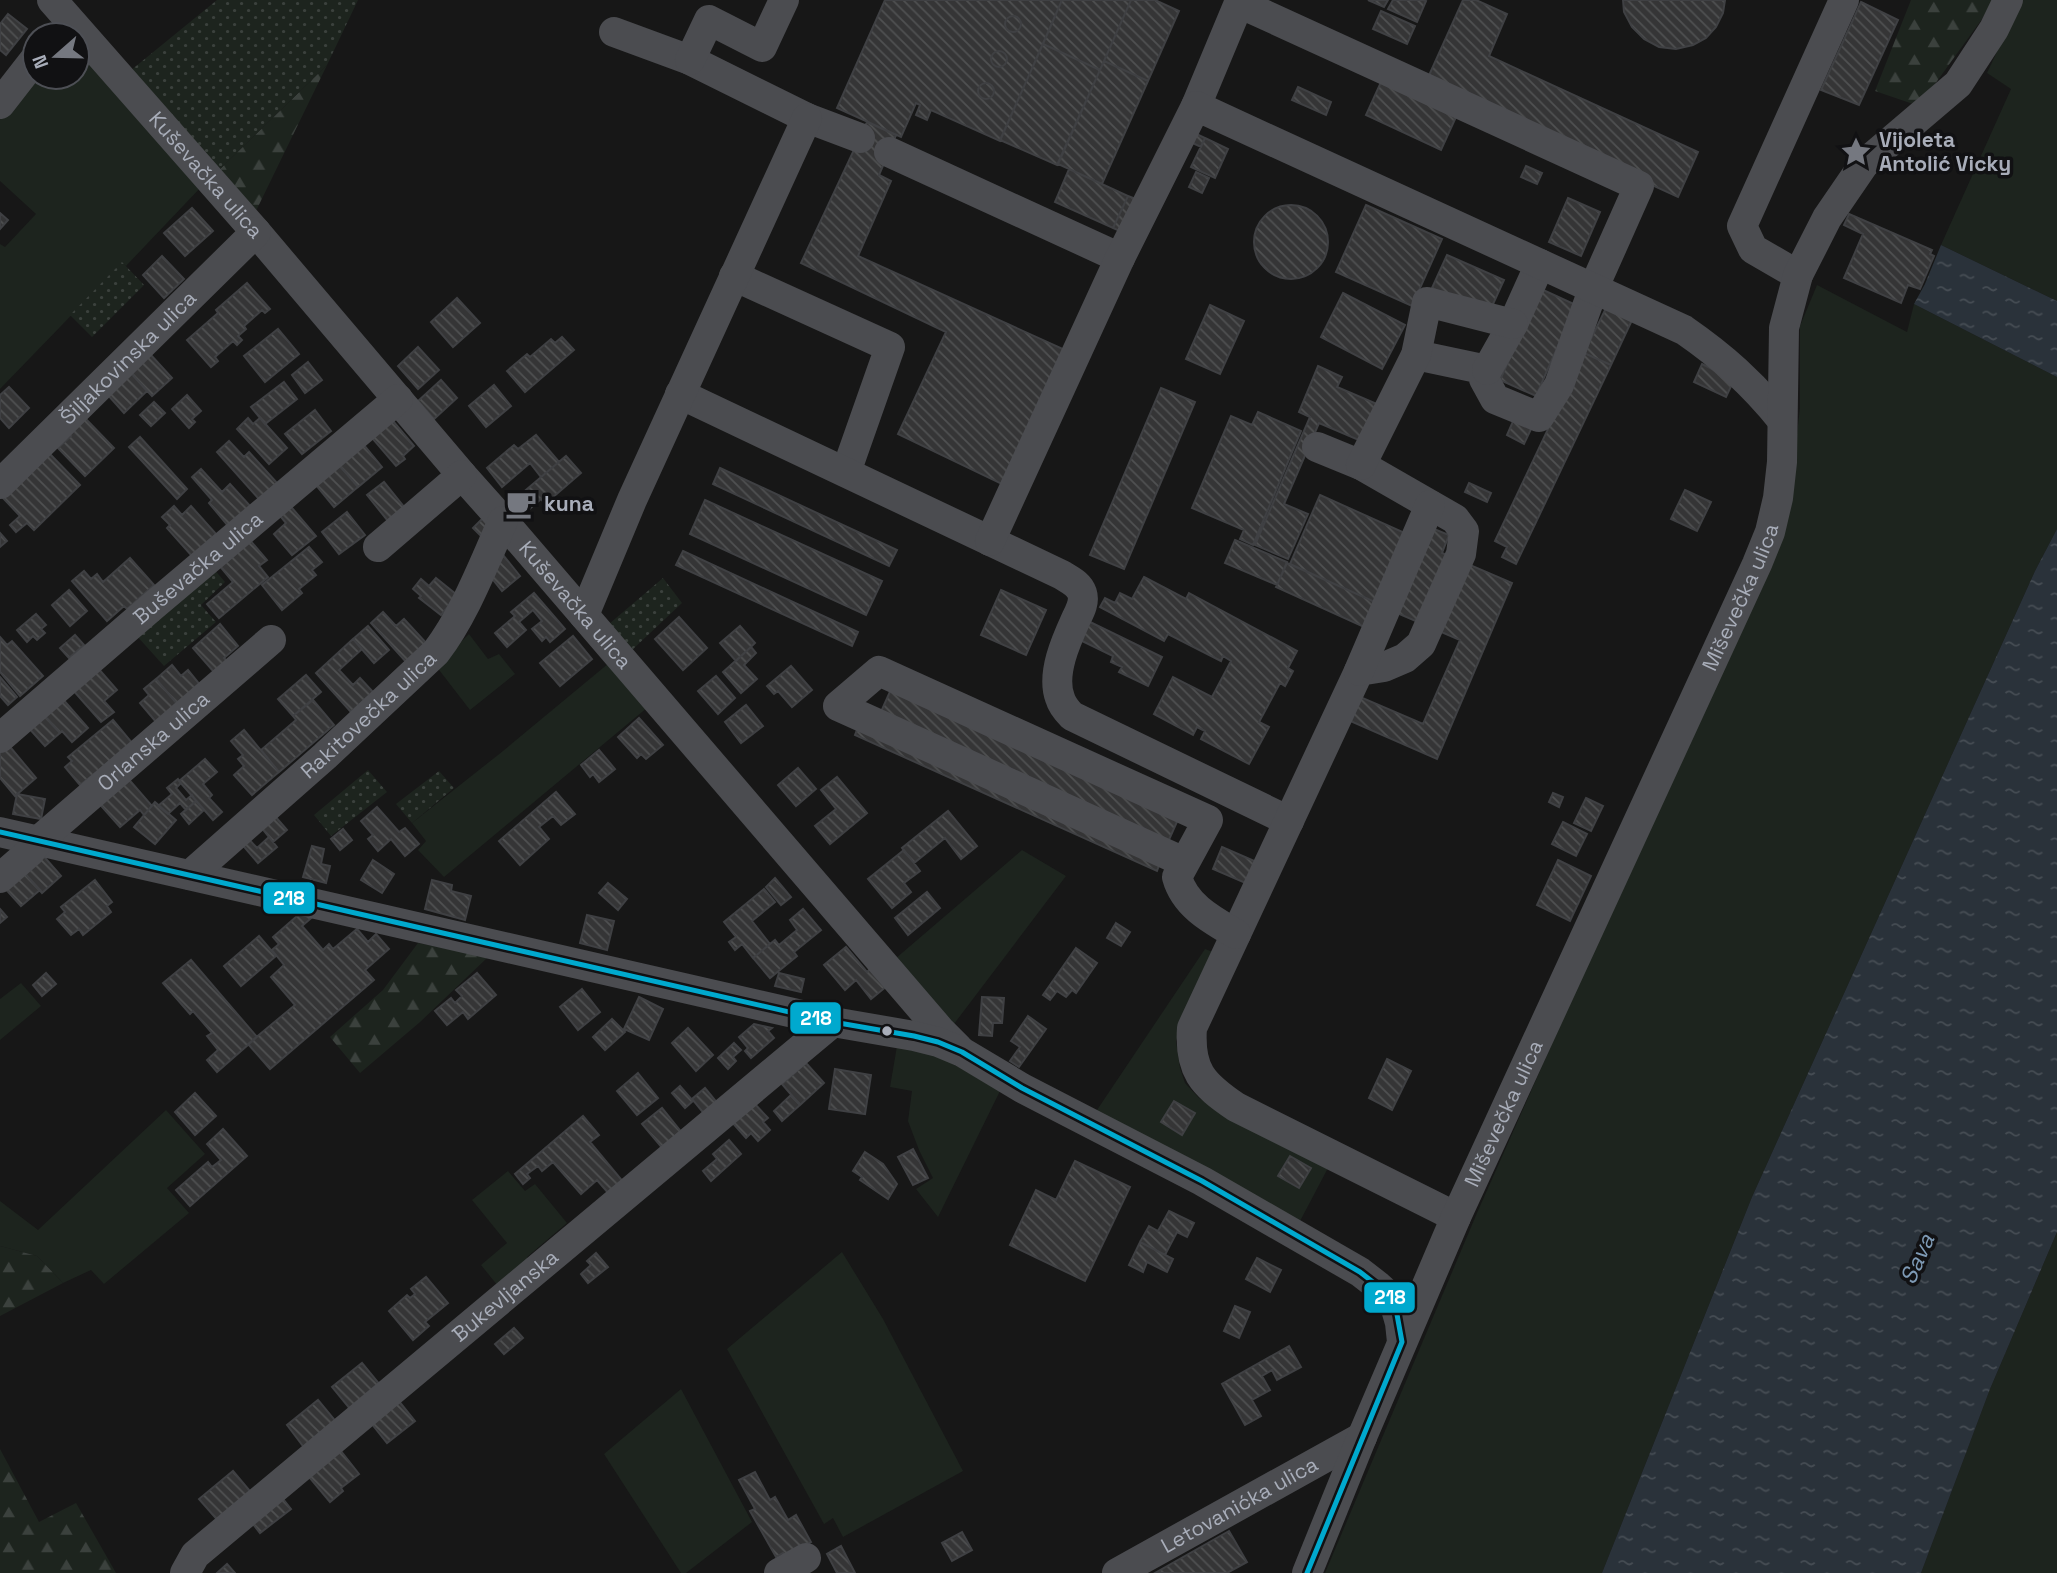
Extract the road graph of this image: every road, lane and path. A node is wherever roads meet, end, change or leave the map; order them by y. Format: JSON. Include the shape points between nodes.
{"nodes":[{"id":1,"x":784,"y":0,"type":"edge"},
{"id":2,"x":1844,"y":0,"type":"edge"},
{"id":3,"x":2008,"y":0,"type":"edge"},
{"id":4,"x":1238,"y":1,"type":"edge"},
{"id":5,"x":58,"y":18,"type":"edge"},
{"id":6,"x":614,"y":32,"type":"dead end"},
{"id":7,"x":690,"y":61,"type":"junction"},
{"id":8,"x":21,"y":77,"type":"edge"},
{"id":9,"x":0,"y":104,"type":"edge"},
{"id":10,"x":1196,"y":106,"type":"junction"},
{"id":11,"x":807,"y":118,"type":"junction"},
{"id":12,"x":860,"y":138,"type":"dead end"},
{"id":13,"x":889,"y":152,"type":"dead end"},
{"id":14,"x":256,"y":232,"type":"junction"},
{"id":15,"x":1120,"y":258,"type":"junction"},
{"id":16,"x":1540,"y":264,"type":"junction"},
{"id":17,"x":1798,"y":275,"type":"junction"},
{"id":18,"x":734,"y":276,"type":"junction"},
{"id":19,"x":1594,"y":287,"type":"junction"},
{"id":20,"x":1513,"y":324,"type":"junction"},
{"id":21,"x":1416,"y":355,"type":"junction"},
{"id":22,"x":1487,"y":370,"type":"junction"},
{"id":23,"x":680,"y":394,"type":"junction"},
{"id":24,"x":398,"y":399,"type":"junction"},
{"id":25,"x":1782,"y":419,"type":"junction"},
{"id":26,"x":1317,"y":447,"type":"dead end"},
{"id":27,"x":1361,"y":465,"type":"junction"},
{"id":28,"x":846,"y":472,"type":"junction"},
{"id":29,"x":462,"y":475,"type":"junction"},
{"id":30,"x":0,"y":484,"type":"edge"},
{"id":31,"x":1430,"y":505,"type":"junction"},
{"id":32,"x":503,"y":521,"type":"junction"},
{"id":33,"x":990,"y":541,"type":"junction"},
{"id":34,"x":378,"y":547,"type":"dead end"},
{"id":35,"x":584,"y":615,"type":"junction"},
{"id":36,"x":271,"y":640,"type":"dead end"},
{"id":37,"x":1359,"y":671,"type":"junction"},
{"id":38,"x":0,"y":738,"type":"edge"},
{"id":39,"x":1289,"y":821,"type":"junction"},
{"id":40,"x":0,"y":832,"type":"edge"},
{"id":41,"x":38,"y":841,"type":"junction"},
{"id":42,"x":1184,"y":862,"type":"junction"},
{"id":43,"x":190,"y":875,"type":"junction"},
{"id":44,"x":0,"y":878,"type":"edge"},
{"id":45,"x":1236,"y":934,"type":"junction"},
{"id":46,"x":833,"y":1022,"type":"junction"},
{"id":47,"x":962,"y":1052,"type":"junction"},
{"id":48,"x":1456,"y":1217,"type":"junction"},
{"id":49,"x":1402,"y":1342,"type":"junction"},
{"id":50,"x":1362,"y":1437,"type":"junction"},
{"id":51,"x":806,"y":1558,"type":"dead end"},
{"id":52,"x":184,"y":1573,"type":"edge"},
{"id":53,"x":779,"y":1573,"type":"edge"},
{"id":54,"x":1117,"y":1573,"type":"edge"},
{"id":55,"x":1307,"y":1573,"type":"edge"}],
"edges":[{"from":1,"to":7,"type":"street","via":[[762,47],[709,20]]},
{"from":2,"to":17,"type":"street","via":[[1742,226],[1753,249]]},
{"from":3,"to":17,"type":"street","name":"Miševečka ulica","via":[[1958,83],[1864,164],[1827,218]]},
{"from":4,"to":10,"type":"street"},
{"from":4,"to":19,"type":"street","via":[[1639,186]]},
{"from":5,"to":14,"type":"street","name":"Kuševačka ulica"},
{"from":6,"to":7,"type":"street"},
{"from":7,"to":11,"type":"street"},
{"from":8,"to":9,"type":"street"},
{"from":10,"to":15,"type":"street"},
{"from":10,"to":16,"type":"street"},
{"from":11,"to":12,"type":"street"},
{"from":11,"to":18,"type":"street"},
{"from":13,"to":15,"type":"street"},
{"from":14,"to":24,"type":"street","name":"Kuševačka ulica"},
{"from":14,"to":30,"type":"street","name":"Šiljakovinska ulica"},
{"from":15,"to":33,"type":"street"},
{"from":16,"to":19,"type":"street"},
{"from":16,"to":20,"type":"street"},
{"from":17,"to":25,"type":"street","name":"Miševečka ulica","via":[[1784,328]]},
{"from":18,"to":23,"type":"street"},
{"from":18,"to":28,"type":"street","via":[[890,347]]},
{"from":19,"to":22,"type":"street","via":[[1559,385],[1539,416],[1495,399],[1484,379]]},
{"from":19,"to":25,"type":"street","via":[[1702,342],[1745,378]]},
{"from":20,"to":21,"type":"street","via":[[1427,302]]},
{"from":20,"to":22,"type":"street"},
{"from":21,"to":22,"type":"street"},
{"from":21,"to":27,"type":"street"},
{"from":23,"to":28,"type":"street"},
{"from":23,"to":35,"type":"street"},
{"from":24,"to":29,"type":"street","name":"Kuševačka ulica"},
{"from":24,"to":38,"type":"street","name":"Buševačka ulica"},
{"from":25,"to":48,"type":"street","name":"Miševečka ulica","via":[[1782,462],[1770,532]]},
{"from":26,"to":27,"type":"street"},
{"from":27,"to":31,"type":"street"},
{"from":28,"to":33,"type":"street"},
{"from":29,"to":32,"type":"street","name":"Kuševačka ulica"},
{"from":29,"to":34,"type":"street"},
{"from":31,"to":37,"type":"street"},
{"from":31,"to":37,"type":"street","via":[[1455,519],[1464,531],[1461,554],[1421,644],[1405,658]]},
{"from":32,"to":35,"type":"street","name":"Kuševačka ulica"},
{"from":32,"to":43,"type":"street","name":"Rakitovečka ulica","via":[[461,611],[436,652]]},
{"from":33,"to":39,"type":"street","via":[[1062,575],[1078,585],[1083,595],[1057,682],[1059,697],[1072,716]]},
{"from":35,"to":47,"type":"street","name":"Kuševačka ulica"},
{"from":36,"to":41,"type":"street","name":"Orlanska ulica"},
{"from":37,"to":39,"type":"street"},
{"from":39,"to":45,"type":"street"},
{"from":40,"to":41,"type":"street"},
{"from":41,"to":43,"type":"street"},
{"from":41,"to":44,"type":"street","name":"Orlanska ulica"},
{"from":42,"to":42,"type":"street","via":[[1208,820],[879,671],[838,706]]},
{"from":42,"to":45,"type":"street","via":[[1177,877],[1184,896]]},
{"from":43,"to":46,"type":"street"},
{"from":45,"to":48,"type":"street","via":[[1192,1028],[1194,1064],[1203,1079],[1214,1093],[1236,1107]]},
{"from":46,"to":47,"type":"street","via":[[914,1035]]},
{"from":46,"to":52,"type":"street","name":"Bukevljanska","via":[[195,1555]]},
{"from":47,"to":49,"type":"street","via":[[1360,1272],[1389,1296],[1401,1323]]},
{"from":48,"to":49,"type":"street","name":"Miševečka ulica"},
{"from":49,"to":50,"type":"street","name":"Miševečka ulica"},
{"from":50,"to":54,"type":"street","name":"Letovanićka ulica"},
{"from":50,"to":55,"type":"street","name":"Miševečka ulica"},
{"from":51,"to":53,"type":"street"}]}
